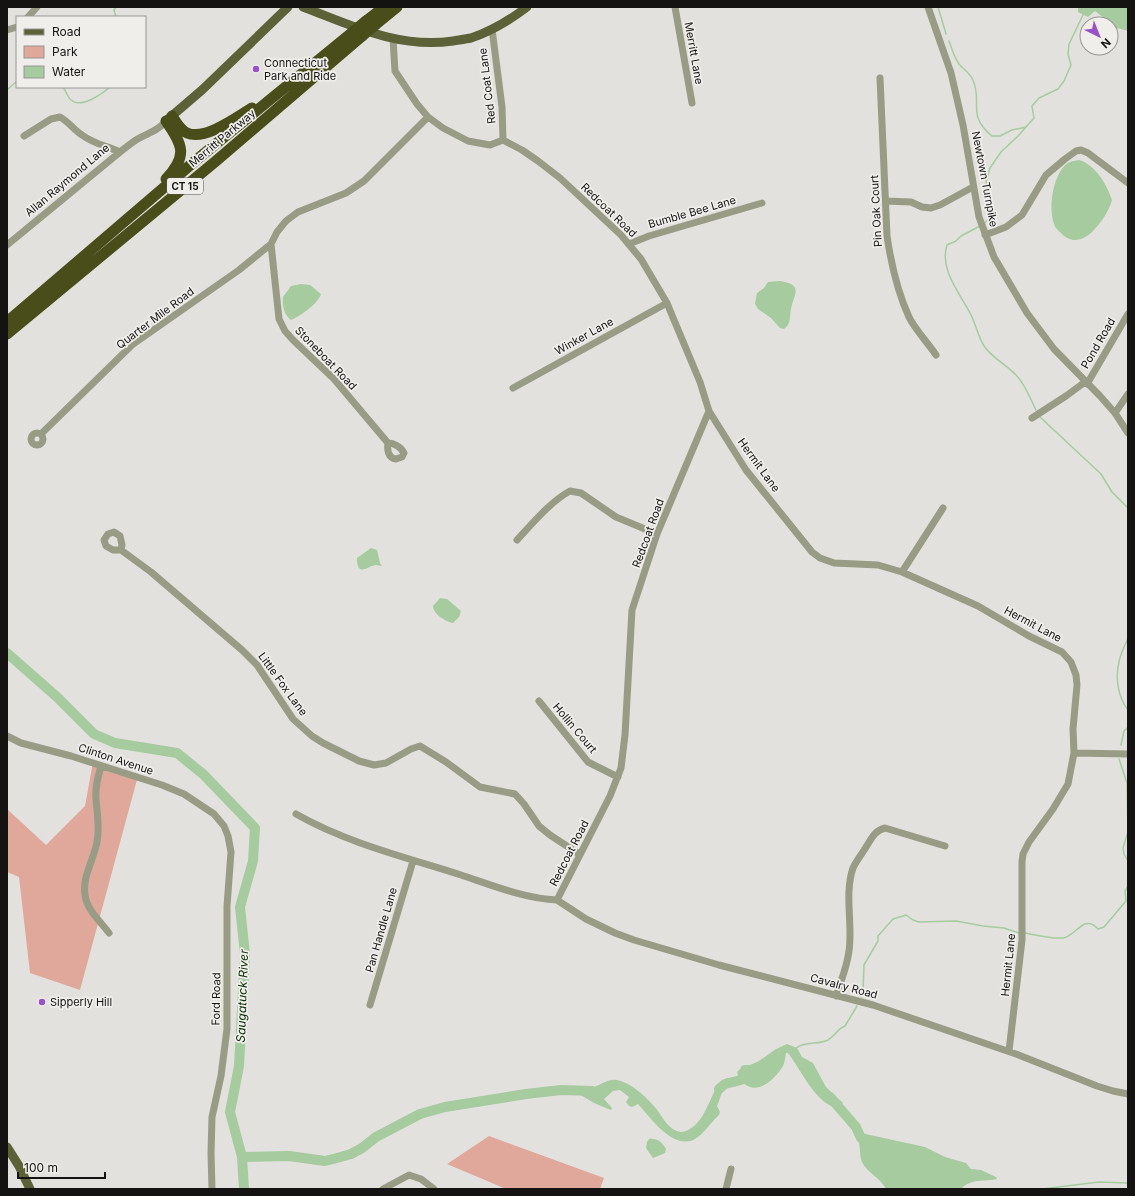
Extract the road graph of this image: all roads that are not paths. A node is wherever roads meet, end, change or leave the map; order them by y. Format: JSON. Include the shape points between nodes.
{"nodes":[{"id":1,"x":37,"y":7,"type":"edge"},
{"id":2,"x":288,"y":7,"type":"edge"},
{"id":3,"x":304,"y":7,"type":"edge"},
{"id":4,"x":384,"y":7,"type":"edge"},
{"id":5,"x":397,"y":7,"type":"edge"},
{"id":6,"x":528,"y":7,"type":"edge"},
{"id":7,"x":675,"y":7,"type":"edge"},
{"id":8,"x":928,"y":7,"type":"edge"},
{"id":9,"x":29,"y":16,"type":"edge"},
{"id":10,"x":371,"y":23,"type":"junction"},
{"id":11,"x":492,"y":30,"type":"junction"},
{"id":12,"x":358,"y":34,"type":"junction"},
{"id":13,"x":393,"y":39,"type":"junction"},
{"id":14,"x":299,"y":77,"type":"junction"},
{"id":15,"x":880,"y":78,"type":"dead end"},
{"id":16,"x":692,"y":103,"type":"dead end"},
{"id":17,"x":428,"y":117,"type":"junction"},
{"id":18,"x":169,"y":119,"type":"junction"},
{"id":19,"x":24,"y":136,"type":"dead end"},
{"id":20,"x":503,"y":140,"type":"junction"},
{"id":21,"x":120,"y":152,"type":"junction"},
{"id":22,"x":1128,"y":184,"type":"edge"},
{"id":23,"x":973,"y":187,"type":"junction"},
{"id":24,"x":886,"y":201,"type":"junction"},
{"id":25,"x":762,"y":203,"type":"dead end"},
{"id":26,"x":985,"y":235,"type":"junction"},
{"id":27,"x":271,"y":244,"type":"junction"},
{"id":28,"x":629,"y":244,"type":"junction"},
{"id":29,"x":7,"y":245,"type":"edge"},
{"id":30,"x":84,"y":256,"type":"junction"},
{"id":31,"x":667,"y":303,"type":"junction"},
{"id":32,"x":1128,"y":314,"type":"edge"},
{"id":33,"x":7,"y":322,"type":"edge"},
{"id":34,"x":7,"y":334,"type":"edge"},
{"id":35,"x":936,"y":355,"type":"dead end"},
{"id":36,"x":1086,"y":383,"type":"junction"},
{"id":37,"x":513,"y":388,"type":"dead end"},
{"id":38,"x":1128,"y":394,"type":"edge"},
{"id":39,"x":709,"y":411,"type":"junction"},
{"id":40,"x":1115,"y":413,"type":"junction"},
{"id":41,"x":1032,"y":418,"type":"dead end"},
{"id":42,"x":1128,"y":433,"type":"edge"},
{"id":43,"x":41,"y":434,"type":"dead end"},
{"id":44,"x":388,"y":443,"type":"dead end"},
{"id":45,"x":943,"y":508,"type":"dead end"},
{"id":46,"x":657,"y":534,"type":"junction"},
{"id":47,"x":517,"y":540,"type":"dead end"},
{"id":48,"x":121,"y":550,"type":"dead end"},
{"id":49,"x":902,"y":572,"type":"junction"},
{"id":50,"x":538,"y":702,"type":"dead end"},
{"id":51,"x":7,"y":736,"type":"edge"},
{"id":52,"x":1074,"y":752,"type":"junction"},
{"id":53,"x":1128,"y":754,"type":"edge"},
{"id":54,"x":101,"y":766,"type":"junction"},
{"id":55,"x":618,"y":777,"type":"junction"},
{"id":56,"x":214,"y":814,"type":"joint"},
{"id":57,"x":296,"y":814,"type":"dead end"},
{"id":58,"x":945,"y":846,"type":"dead end"},
{"id":59,"x":579,"y":854,"type":"junction"},
{"id":60,"x":413,"y":861,"type":"junction"},
{"id":61,"x":557,"y":900,"type":"junction"},
{"id":62,"x":109,"y":933,"type":"dead end"},
{"id":63,"x":836,"y":996,"type":"junction"},
{"id":64,"x":370,"y":1005,"type":"dead end"},
{"id":65,"x":1009,"y":1051,"type":"junction"},
{"id":66,"x":1128,"y":1094,"type":"edge"},
{"id":67,"x":7,"y":1147,"type":"edge"},
{"id":68,"x":731,"y":1169,"type":"dead end"},
{"id":69,"x":30,"y":1189,"type":"edge"},
{"id":70,"x":212,"y":1189,"type":"edge"},
{"id":71,"x":382,"y":1189,"type":"edge"},
{"id":72,"x":434,"y":1189,"type":"edge"},
{"id":73,"x":726,"y":1189,"type":"edge"}],
"edges":[{"from":1,"to":9,"type":"street"},
{"from":2,"to":18,"type":"main road","name":"Allan Raymond Lane","via":[[222,72]]},
{"from":3,"to":13,"type":"main road"},
{"from":4,"to":10,"type":"highway","name":"Merritt Parkway","number":"CT 15"},
{"from":5,"to":10,"type":"highway","name":"Merritt Parkway","number":"CT 15"},
{"from":6,"to":11,"type":"main road"},
{"from":7,"to":16,"type":"street","name":"Merritt Lane"},
{"from":8,"to":23,"type":"street","name":"Newtown Turnpike","via":[[951,73]]},
{"from":10,"to":12,"type":"highway","name":"Merritt Parkway","number":"CT 15","bridge":true},
{"from":11,"to":13,"type":"main road","via":[[470,38],[443,42],[414,43]]},
{"from":11,"to":20,"type":"street","name":"Red Coat Lane","via":[[502,107]]},
{"from":12,"to":14,"type":"highway","name":"Merritt Parkway","number":"CT 15"},
{"from":12,"to":34,"type":"highway","name":"Merritt Parkway","number":"CT 15","via":[[216,161]]},
{"from":13,"to":17,"type":"street","via":[[395,71],[416,104]]},
{"from":14,"to":18,"type":"highway","via":[[209,132],[197,135],[186,132]]},
{"from":14,"to":30,"type":"highway","name":"Merritt Parkway","number":"CT 15"},
{"from":15,"to":24,"type":"street","name":"Pin Oak Court"},
{"from":17,"to":20,"type":"street","via":[[452,134],[468,141],[490,145]]},
{"from":17,"to":27,"type":"street","via":[[364,181],[346,193],[298,212],[286,221]]},
{"from":18,"to":21,"type":"street","name":"Allan Raymond Lane","via":[[152,133]]},
{"from":18,"to":30,"type":"highway","via":[[179,142],[179,162],[155,191]]},
{"from":19,"to":21,"type":"street","via":[[51,119],[60,117],[90,140]]},
{"from":20,"to":28,"type":"street","name":"Redcoat Road","via":[[522,150],[560,178]]},
{"from":21,"to":29,"type":"street","name":"Allan Raymond Lane"},
{"from":22,"to":26,"type":"street","via":[[1081,150],[1065,159],[1046,176],[1022,215],[1006,227]]},
{"from":23,"to":24,"type":"street","via":[[931,208],[911,202]]},
{"from":23,"to":26,"type":"street","name":"Newtown Turnpike"},
{"from":24,"to":35,"type":"street","name":"Pin Oak Court","via":[[889,253],[898,287],[909,317]]},
{"from":25,"to":28,"type":"street","name":"Bumble Bee Lane","via":[[648,236]]},
{"from":26,"to":36,"type":"street","name":"Newtown Turnpike","via":[[994,257],[1027,313],[1054,349]]},
{"from":27,"to":43,"type":"street","name":"Quarter Mile Road","via":[[239,270],[132,346]]},
{"from":27,"to":44,"type":"street","name":"Stoneboat Road","via":[[279,319],[284,331],[334,379]]},
{"from":28,"to":31,"type":"street","name":"Redcoat Road"},
{"from":30,"to":33,"type":"highway","name":"Merritt Parkway","number":"CT 15"},
{"from":31,"to":37,"type":"street","name":"Winker Lane"},
{"from":31,"to":39,"type":"street","name":"Redcoat Road","via":[[700,382]]},
{"from":32,"to":36,"type":"street","name":"Pond Road"},
{"from":36,"to":40,"type":"street","name":"Newtown Turnpike"},
{"from":36,"to":41,"type":"street"},
{"from":38,"to":40,"type":"street"},
{"from":39,"to":46,"type":"street","name":"Redcoat Road"},
{"from":39,"to":49,"type":"street","name":"Hermit Lane","via":[[746,470],[812,552],[834,563],[878,566]]},
{"from":40,"to":42,"type":"street","name":"Newtown Turnpike"},
{"from":45,"to":49,"type":"street"},
{"from":46,"to":47,"type":"street","via":[[616,517],[581,493],[570,491],[560,497]]},
{"from":46,"to":55,"type":"street","name":"Redcoat Road","via":[[632,610],[625,735]]},
{"from":48,"to":59,"type":"street","name":"Little Fox Lane","via":[[151,572],[250,656],[293,719],[323,744],[359,761],[374,765],[420,746],[480,787],[515,794],[539,826]]},
{"from":49,"to":52,"type":"street","name":"Hermit Lane","via":[[978,606],[1066,656],[1074,668],[1077,685],[1073,729]]},
{"from":50,"to":55,"type":"street","name":"Hollin Court","via":[[588,762]]},
{"from":51,"to":54,"type":"street","name":"Clinton Avenue","via":[[21,743]]},
{"from":52,"to":53,"type":"street"},
{"from":52,"to":65,"type":"street","name":"Hermit Lane","via":[[1065,790],[1023,854],[1022,940]]},
{"from":54,"to":56,"type":"street","name":"Clinton Avenue","via":[[184,794]]},
{"from":54,"to":62,"type":"street","via":[[96,786],[97,841],[84,886],[88,906]]},
{"from":55,"to":59,"type":"street","name":"Redcoat Road"},
{"from":56,"to":70,"type":"street","name":"Ford Road","via":[[228,836],[231,859],[227,906],[227,1029],[212,1117]]},
{"from":57,"to":60,"type":"street","name":"Redcoat Road","via":[[331,832]]},
{"from":58,"to":63,"type":"street","via":[[885,828],[877,830],[854,866],[851,877],[849,951]]},
{"from":59,"to":61,"type":"street","name":"Redcoat Road"},
{"from":60,"to":61,"type":"street","name":"Redcoat Road","via":[[492,886],[544,900]]},
{"from":60,"to":64,"type":"street","name":"Pan Handle Lane"},
{"from":61,"to":63,"type":"street","name":"Cavalry Road","via":[[615,934]]},
{"from":63,"to":65,"type":"street","name":"Cavalry Road","via":[[873,1005]]},
{"from":65,"to":66,"type":"street","name":"Cavalry Road","via":[[1097,1086]]},
{"from":67,"to":69,"type":"main road"},
{"from":68,"to":73,"type":"street"},
{"from":71,"to":72,"type":"street","via":[[409,1175],[421,1179]]}]}
